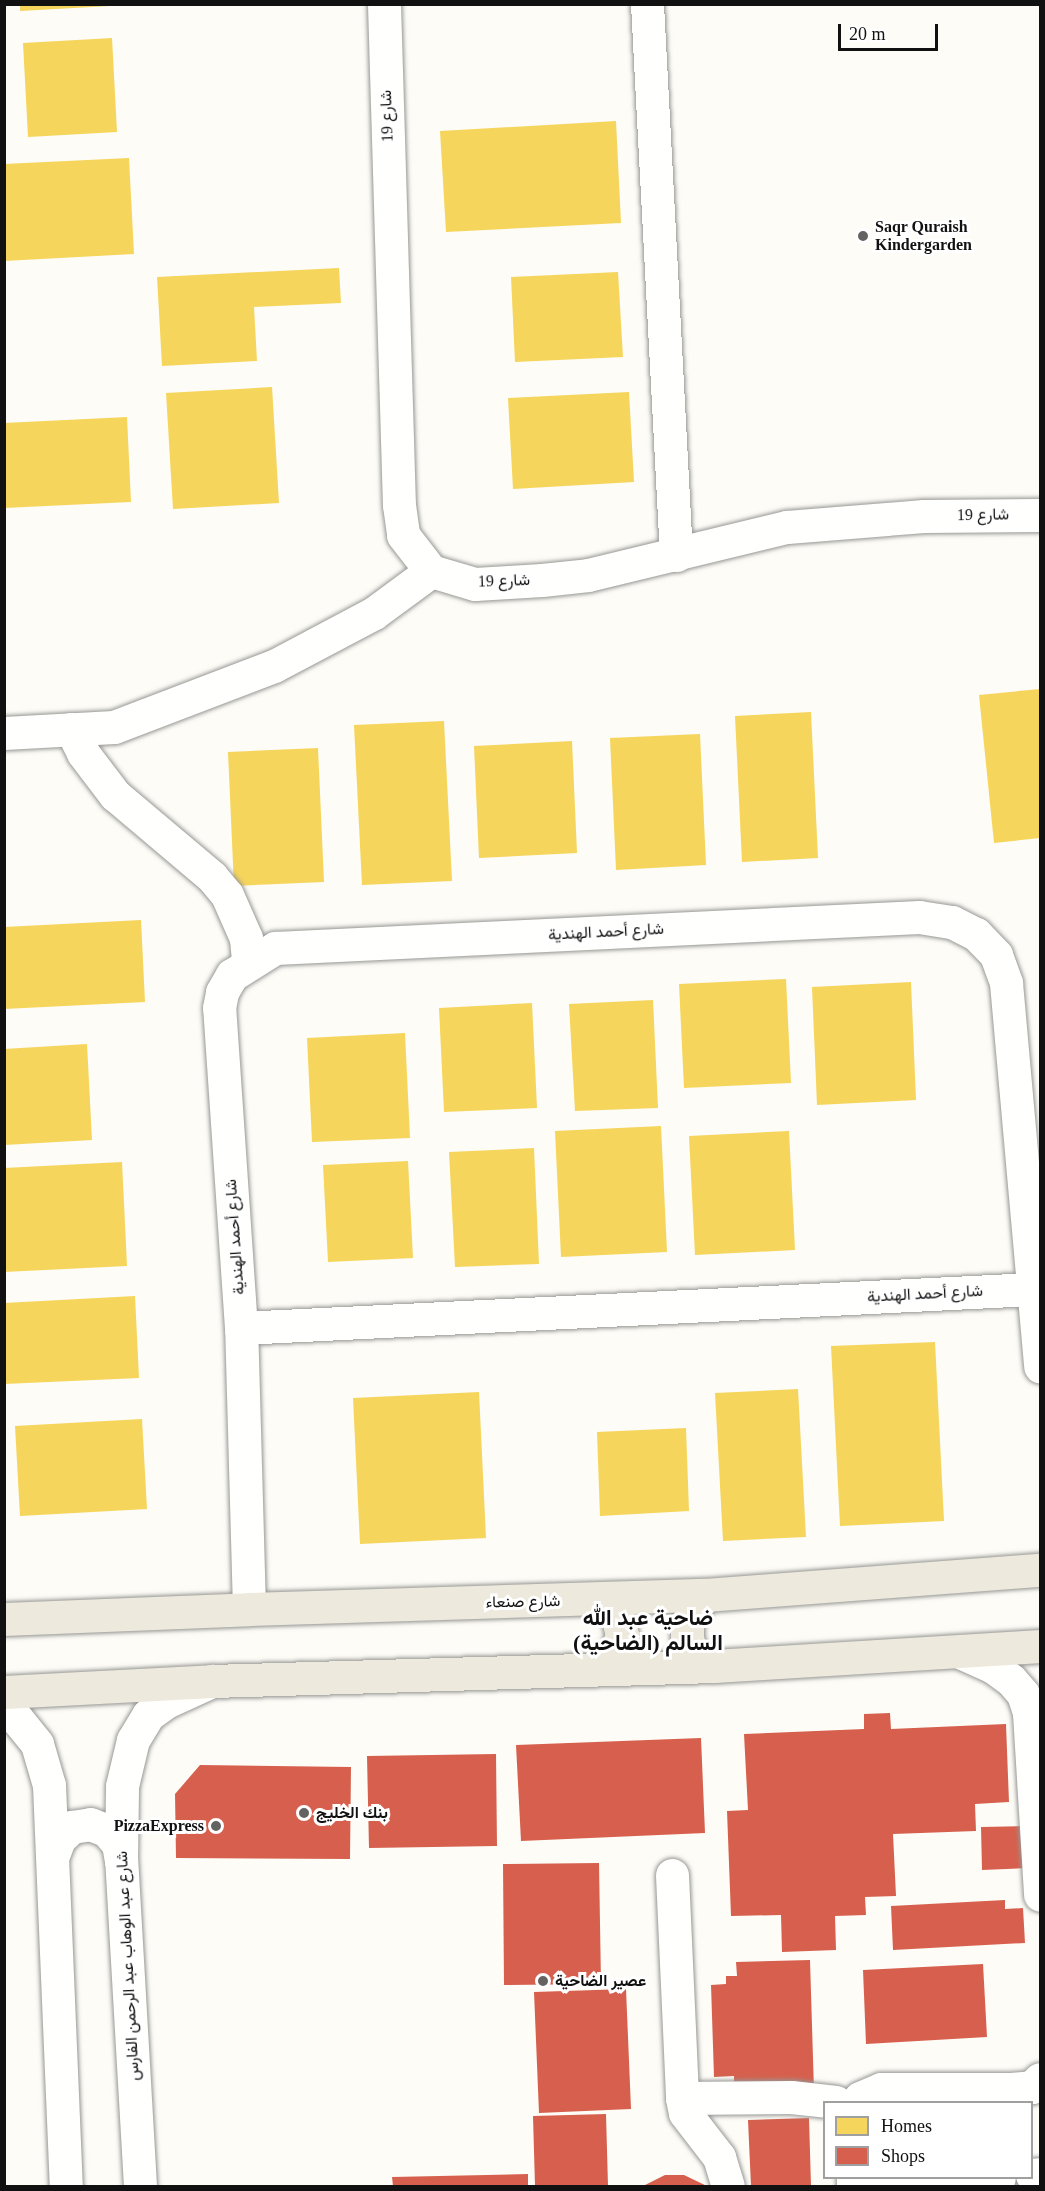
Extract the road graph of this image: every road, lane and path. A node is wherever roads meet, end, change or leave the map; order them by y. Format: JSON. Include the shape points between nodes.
{"nodes":[{"id":1,"x":384,"y":4,"type":"edge"},
{"id":2,"x":647,"y":4,"type":"edge"},
{"id":3,"x":1041,"y":515,"type":"edge"},
{"id":4,"x":676,"y":555,"type":"junction"},
{"id":5,"x":431,"y":571,"type":"junction"},
{"id":6,"x":71,"y":729,"type":"junction"},
{"id":7,"x":4,"y":733,"type":"edge"},
{"id":8,"x":248,"y":962,"type":"junction"},
{"id":9,"x":1034,"y":1288,"type":"junction"},
{"id":10,"x":241,"y":1329,"type":"junction"},
{"id":11,"x":1041,"y":1366,"type":"edge"},
{"id":12,"x":1041,"y":1570,"type":"edge"},
{"id":13,"x":705,"y":1595,"type":"junction"},
{"id":14,"x":597,"y":1600,"type":"junction"},
{"id":15,"x":249,"y":1609,"type":"junction"},
{"id":16,"x":4,"y":1619,"type":"edge"},
{"id":17,"x":1041,"y":1646,"type":"edge"},
{"id":18,"x":962,"y":1653,"type":"junction"},
{"id":19,"x":714,"y":1666,"type":"junction"},
{"id":20,"x":591,"y":1670,"type":"junction"},
{"id":21,"x":212,"y":1681,"type":"junction"},
{"id":22,"x":4,"y":1692,"type":"edge"},
{"id":23,"x":4,"y":1712,"type":"edge"},
{"id":24,"x":52,"y":1855,"type":"junction"},
{"id":25,"x":121,"y":1861,"type":"junction"},
{"id":26,"x":672,"y":1875,"type":"dead end"},
{"id":27,"x":1041,"y":1895,"type":"edge"},
{"id":28,"x":1041,"y":2079,"type":"edge"},
{"id":29,"x":682,"y":2098,"type":"junction"},
{"id":30,"x":823,"y":2101,"type":"edge"},
{"id":31,"x":858,"y":2101,"type":"edge"},
{"id":32,"x":986,"y":2179,"type":"edge"},
{"id":33,"x":66,"y":2187,"type":"edge"},
{"id":34,"x":140,"y":2187,"type":"edge"},
{"id":35,"x":728,"y":2187,"type":"edge"},
{"id":36,"x":882,"y":2187,"type":"edge"}],
"edges":[{"from":1,"to":5,"type":"street","name":"شارع 19","via":[[399,506],[403,535]]},
{"from":2,"to":4,"type":"street"},
{"from":3,"to":4,"type":"street","name":"شارع 19","via":[[924,516],[787,527]]},
{"from":4,"to":5,"type":"street","name":"شارع 19","via":[[588,575],[475,584]]},
{"from":5,"to":6,"type":"street","via":[[374,613],[274,666],[114,727]]},
{"from":6,"to":7,"type":"street"},
{"from":6,"to":8,"type":"street","via":[[83,753],[115,795],[212,877],[227,895],[246,938]]},
{"from":8,"to":9,"type":"street","name":"شارع أحمد الهندية","via":[[275,948],[919,917],[952,922],[976,934],[996,955],[1006,983]]},
{"from":8,"to":10,"type":"street","name":"شارع أحمد الهندية","via":[[232,975],[222,992],[219,1008]]},
{"from":9,"to":10,"type":"street","name":"شارع أحمد الهندية"},
{"from":9,"to":11,"type":"street","name":"شارع أحمد الهندية"},
{"from":10,"to":15,"type":"street","name":"شارع أحمد الهندية"},
{"from":12,"to":13,"type":"main road","name":"شارع صنعاء"},
{"from":13,"to":14,"type":"main road","name":"شارع صنعاء"},
{"from":13,"to":19,"type":"main road","via":[[687,1624],[687,1638],[694,1653]]},
{"from":14,"to":15,"type":"main road","name":"شارع صنعاء"},
{"from":14,"to":20,"type":"main road","via":[[618,1619],[622,1635],[617,1649]]},
{"from":15,"to":16,"type":"main road","name":"شارع صنعاء"},
{"from":17,"to":18,"type":"main road"},
{"from":18,"to":19,"type":"main road"},
{"from":18,"to":27,"type":"street","via":[[993,1667],[1023,1694],[1033,1755]]},
{"from":19,"to":20,"type":"main road"},
{"from":20,"to":21,"type":"main road"},
{"from":21,"to":22,"type":"main road"},
{"from":21,"to":25,"type":"street","name":"شارع عبد الوهاب عبد الرحمن الفارس","via":[[166,1702],[148,1715],[133,1740],[122,1786]]},
{"from":23,"to":24,"type":"street","via":[[17,1719],[37,1744],[49,1785]]},
{"from":24,"to":25,"type":"street","via":[[59,1839],[72,1827],[90,1824],[106,1830],[118,1844]]},
{"from":24,"to":33,"type":"street"},
{"from":25,"to":34,"type":"street","name":"شارع عبد الوهاب عبد الرحمن الفارس"},
{"from":26,"to":29,"type":"street"},
{"from":28,"to":31,"type":"street","via":[[1032,2087],[1011,2089],[882,2089]]},
{"from":29,"to":30,"type":"street","via":[[790,2097]]},
{"from":29,"to":35,"type":"street","via":[[685,2113],[719,2157]]},
{"from":32,"to":36,"type":"street"}]}
